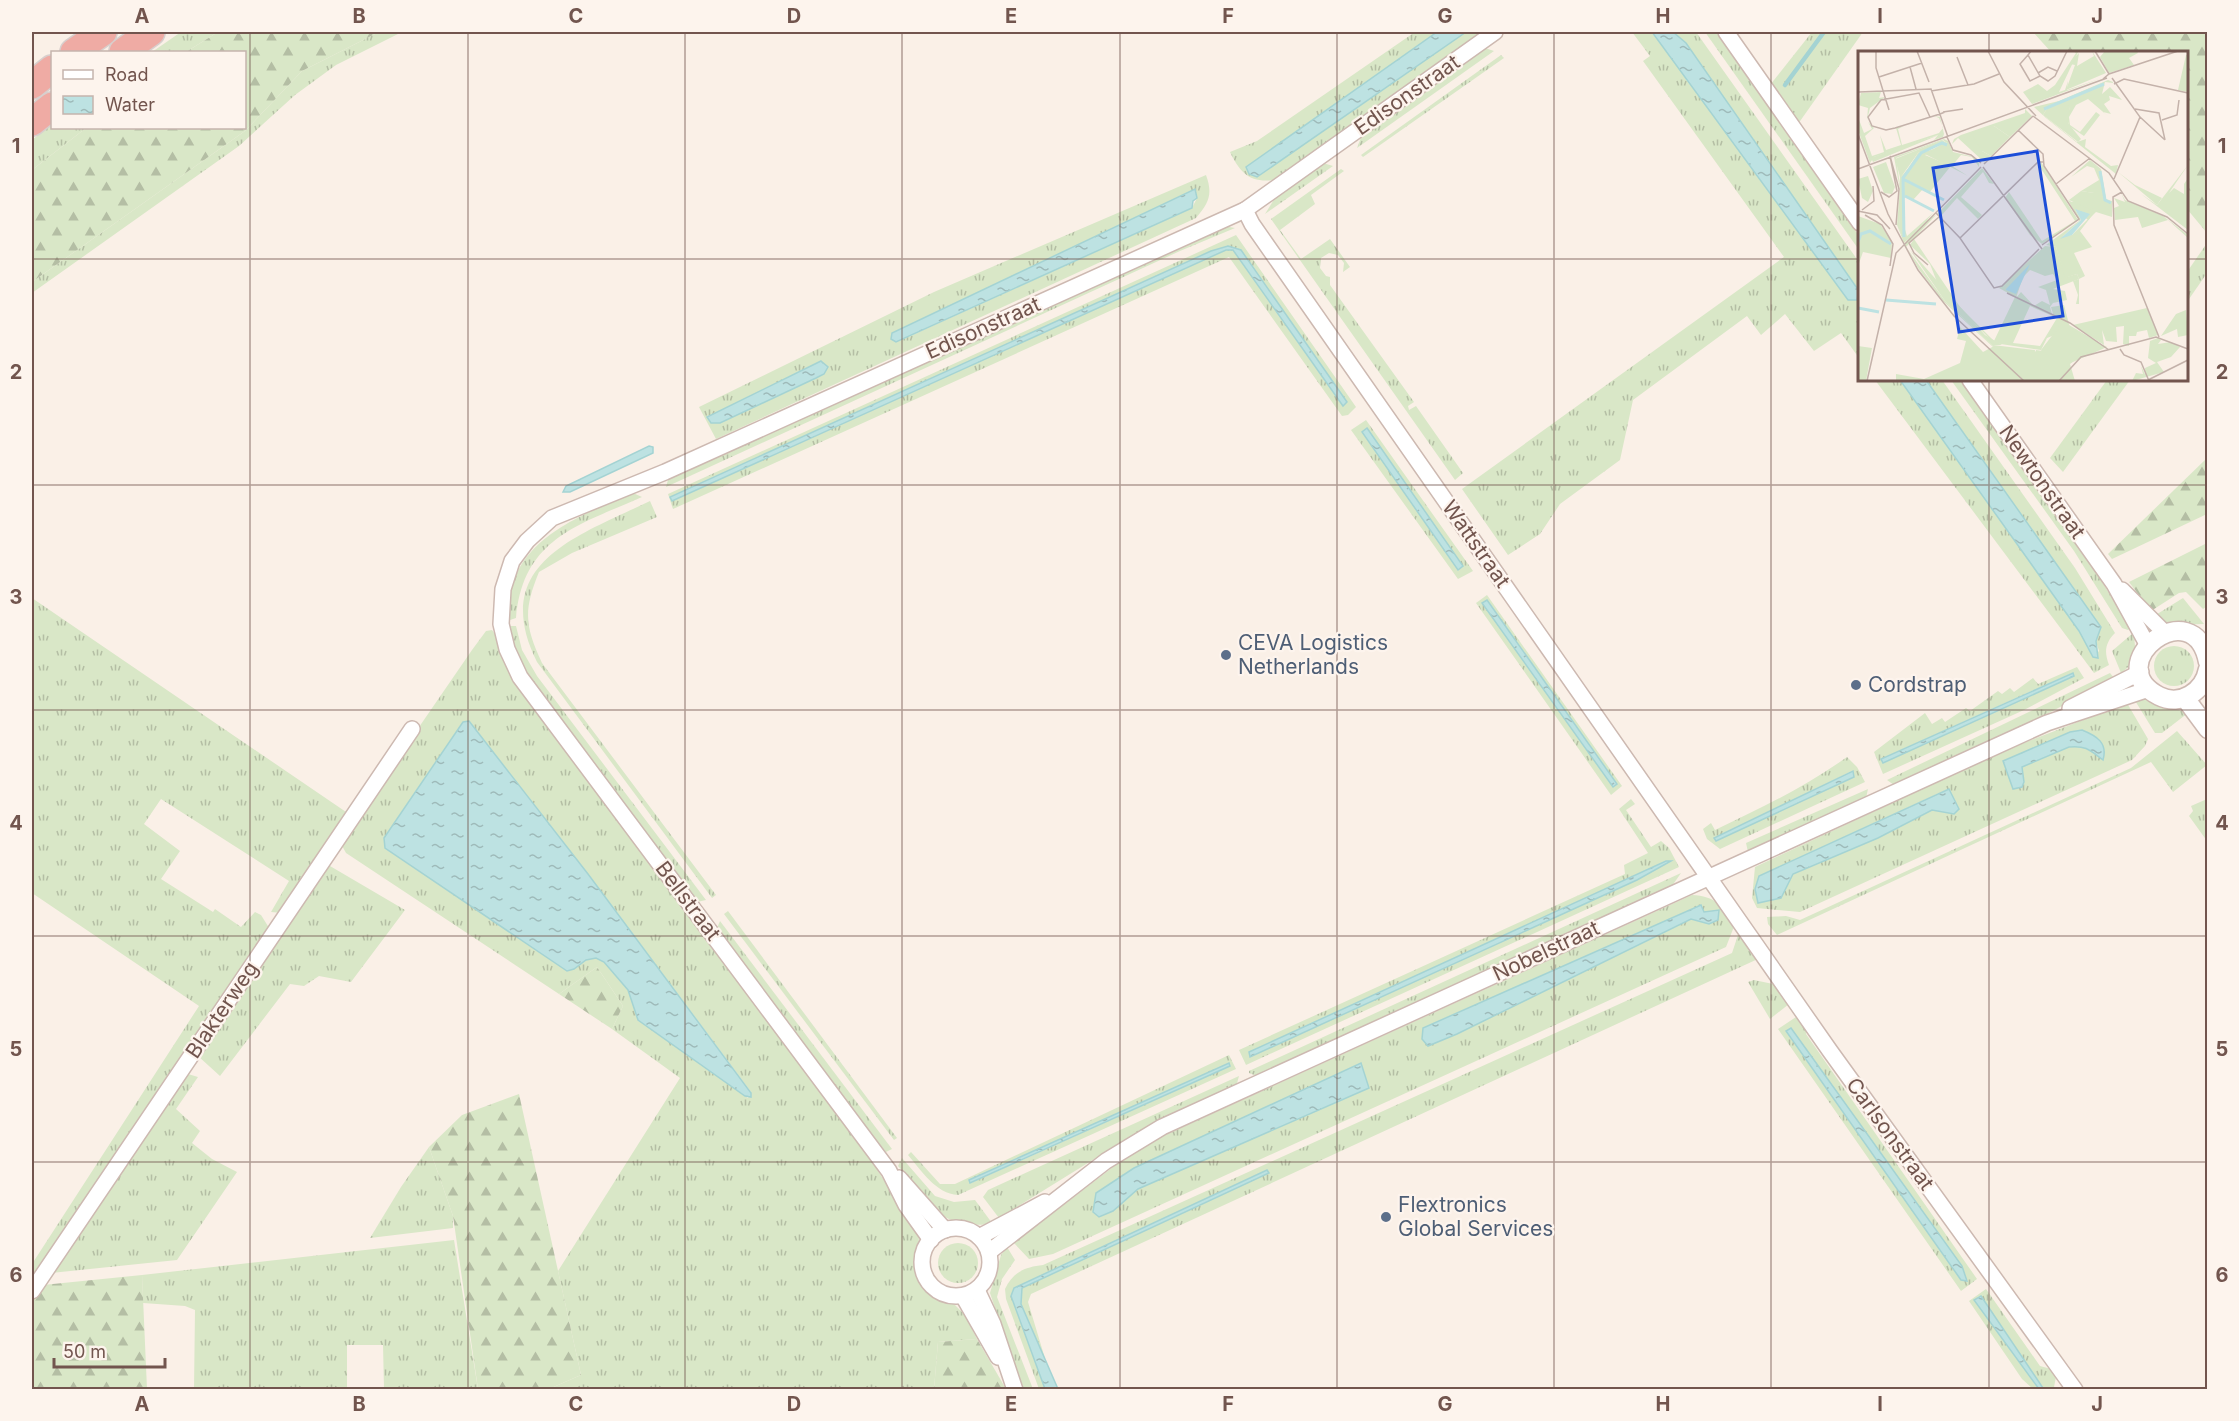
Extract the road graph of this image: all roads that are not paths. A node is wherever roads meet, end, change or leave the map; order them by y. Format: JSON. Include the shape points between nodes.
{"nodes":[{"id":1,"x":102,"y":32,"type":"edge"},
{"id":2,"x":151,"y":32,"type":"edge"},
{"id":3,"x":1495,"y":32,"type":"edge"},
{"id":4,"x":1726,"y":32,"type":"edge"},
{"id":5,"x":75,"y":51,"type":"edge"},
{"id":6,"x":124,"y":51,"type":"edge"},
{"id":7,"x":51,"y":70,"type":"edge"},
{"id":8,"x":32,"y":85,"type":"edge"},
{"id":9,"x":51,"y":107,"type":"edge"},
{"id":10,"x":32,"y":122,"type":"edge"},
{"id":11,"x":1245,"y":210,"type":"junction"},
{"id":12,"x":1858,"y":220,"type":"edge"},
{"id":13,"x":1971,"y":381,"type":"edge"},
{"id":14,"x":2114,"y":584,"type":"junction"},
{"id":15,"x":501,"y":624,"type":"joint"},
{"id":16,"x":2165,"y":633,"type":"junction"},
{"id":17,"x":2147,"y":644,"type":"junction"},
{"id":18,"x":2206,"y":652,"type":"edge"},
{"id":19,"x":2140,"y":672,"type":"junction"},
{"id":20,"x":2149,"y":689,"type":"junction"},
{"id":21,"x":2204,"y":693,"type":"edge"},
{"id":22,"x":2185,"y":698,"type":"junction"},
{"id":23,"x":2047,"y":723,"type":"junction"},
{"id":24,"x":412,"y":729,"type":"dead end"},
{"id":25,"x":2208,"y":729,"type":"edge"},
{"id":26,"x":1709,"y":877,"type":"junction"},
{"id":27,"x":889,"y":1171,"type":"junction"},
{"id":28,"x":1056,"y":1198,"type":"junction"},
{"id":29,"x":945,"y":1230,"type":"junction"},
{"id":30,"x":979,"y":1237,"type":"junction"},
{"id":31,"x":931,"y":1240,"type":"junction"},
{"id":32,"x":989,"y":1252,"type":"junction"},
{"id":33,"x":32,"y":1291,"type":"edge"},
{"id":34,"x":970,"y":1293,"type":"junction"},
{"id":35,"x":1015,"y":1389,"type":"edge"},
{"id":36,"x":2074,"y":1389,"type":"edge"}],
"edges":[{"from":1,"to":5,"type":"highway"},
{"from":2,"to":6,"type":"highway"},
{"from":3,"to":11,"type":"street","name":"Edisonstraat"},
{"from":4,"to":12,"type":"street"},
{"from":7,"to":8,"type":"highway"},
{"from":9,"to":10,"type":"highway"},
{"from":11,"to":15,"type":"street","name":"Edisonstraat","via":[[665,472],[552,518],[512,561],[503,589]]},
{"from":11,"to":26,"type":"street","name":"Wattstraat"},
{"from":13,"to":14,"type":"street","name":"Newtonstraat"},
{"from":14,"to":16,"type":"street","name":"Newtonstraat"},
{"from":14,"to":17,"type":"street","name":"Newtonstraat"},
{"from":15,"to":27,"type":"street","name":"Bellstraat","via":[[520,677]]},
{"from":16,"to":17,"type":"street"},
{"from":16,"to":18,"type":"street","via":[[2182,633]]},
{"from":17,"to":19,"type":"street"},
{"from":18,"to":21,"type":"street"},
{"from":19,"to":20,"type":"street"},
{"from":19,"to":23,"type":"street","name":"Nobelstraat"},
{"from":20,"to":22,"type":"street","via":[[2163,698]]},
{"from":20,"to":23,"type":"street","name":"Nobelstraat"},
{"from":21,"to":22,"type":"street"},
{"from":22,"to":25,"type":"street"},
{"from":23,"to":26,"type":"street","name":"Nobelstraat"},
{"from":24,"to":33,"type":"street","name":"Blakterweg"},
{"from":26,"to":28,"type":"street","name":"Nobelstraat","via":[[1162,1127]]},
{"from":26,"to":36,"type":"street","name":"Carlsonstraat"},
{"from":27,"to":29,"type":"street","name":"Bellstraat"},
{"from":27,"to":31,"type":"street","name":"Bellstraat","via":[[906,1205]]},
{"from":28,"to":30,"type":"street","name":"Nobelstraat"},
{"from":28,"to":32,"type":"street","name":"Nobelstraat"},
{"from":29,"to":30,"type":"street","via":[[963,1229]]},
{"from":29,"to":31,"type":"street"},
{"from":30,"to":32,"type":"street"},
{"from":31,"to":34,"type":"street","via":[[922,1257],[929,1283],[944,1295]]},
{"from":32,"to":34,"type":"street","via":[[989,1273]]},
{"from":34,"to":35,"type":"street"}]}
